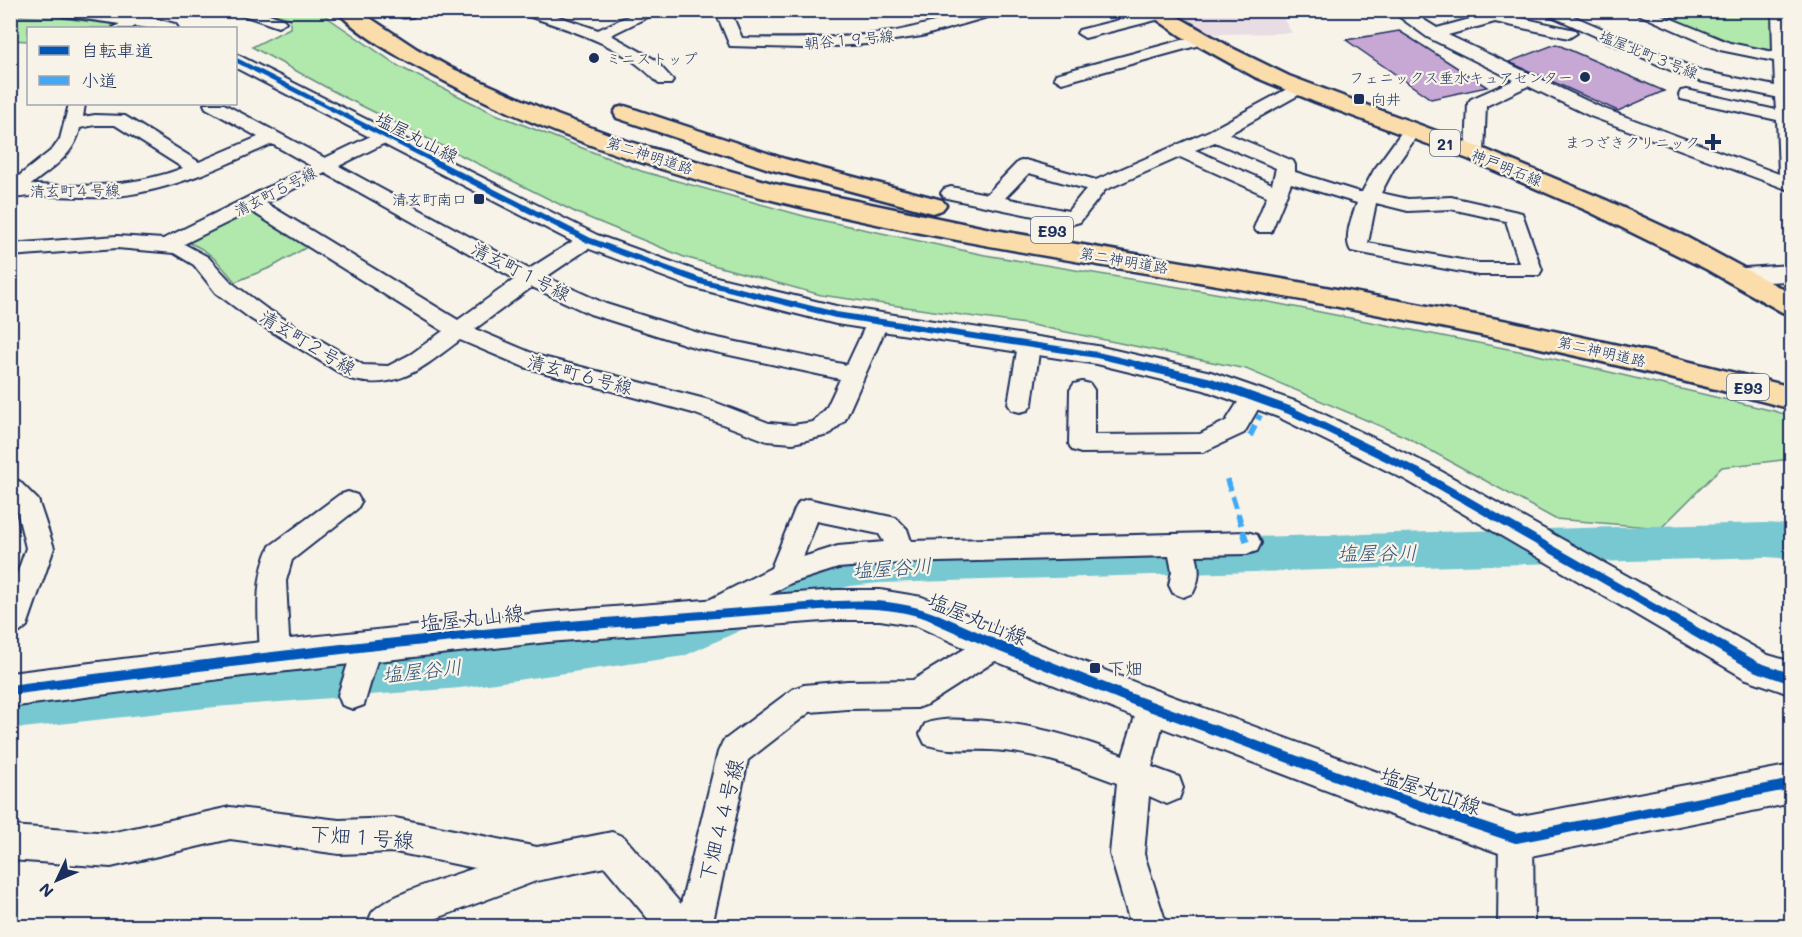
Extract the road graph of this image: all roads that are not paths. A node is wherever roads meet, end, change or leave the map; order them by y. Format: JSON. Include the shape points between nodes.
{"nodes":[{"id":1,"x":64,"y":10,"type":"edge"},
{"id":2,"x":156,"y":10,"type":"edge"},
{"id":3,"x":242,"y":10,"type":"edge"},
{"id":4,"x":345,"y":10,"type":"edge"},
{"id":5,"x":376,"y":10,"type":"edge"},
{"id":6,"x":524,"y":10,"type":"edge"},
{"id":7,"x":655,"y":10,"type":"edge"},
{"id":8,"x":722,"y":10,"type":"edge"},
{"id":9,"x":996,"y":10,"type":"edge"},
{"id":10,"x":1396,"y":10,"type":"edge"},
{"id":11,"x":1545,"y":10,"type":"edge"},
{"id":12,"x":1776,"y":12,"type":"edge"},
{"id":13,"x":1156,"y":13,"type":"edge"},
{"id":14,"x":1637,"y":17,"type":"edge"},
{"id":15,"x":138,"y":20,"type":"junction"},
{"id":16,"x":278,"y":22,"type":"dead end"},
{"id":17,"x":123,"y":27,"type":"edge"},
{"id":18,"x":164,"y":27,"type":"edge"},
{"id":19,"x":1590,"y":30,"type":"junction"},
{"id":20,"x":1085,"y":33,"type":"dead end"},
{"id":21,"x":1433,"y":34,"type":"junction"},
{"id":22,"x":599,"y":35,"type":"junction"},
{"id":23,"x":1201,"y":40,"type":"junction"},
{"id":24,"x":1781,"y":58,"type":"junction"},
{"id":25,"x":237,"y":61,"type":"edge"},
{"id":26,"x":1062,"y":78,"type":"dead end"},
{"id":27,"x":665,"y":80,"type":"dead end"},
{"id":28,"x":1528,"y":80,"type":"junction"},
{"id":29,"x":1298,"y":88,"type":"junction"},
{"id":30,"x":1788,"y":94,"type":"edge"},
{"id":31,"x":1687,"y":95,"type":"dead end"},
{"id":32,"x":77,"y":105,"type":"edge"},
{"id":33,"x":214,"y":105,"type":"edge"},
{"id":34,"x":625,"y":113,"type":"dead end"},
{"id":35,"x":1785,"y":117,"type":"junction"},
{"id":36,"x":72,"y":125,"type":"junction"},
{"id":37,"x":1412,"y":130,"type":"junction"},
{"id":38,"x":1215,"y":135,"type":"junction"},
{"id":39,"x":272,"y":137,"type":"junction"},
{"id":40,"x":384,"y":137,"type":"junction"},
{"id":41,"x":1181,"y":151,"type":"junction"},
{"id":42,"x":1475,"y":154,"type":"junction"},
{"id":43,"x":325,"y":166,"type":"junction"},
{"id":44,"x":199,"y":170,"type":"junction"},
{"id":45,"x":1285,"y":175,"type":"junction"},
{"id":46,"x":1790,"y":185,"type":"edge"},
{"id":47,"x":1098,"y":186,"type":"junction"},
{"id":48,"x":12,"y":192,"type":"edge"},
{"id":49,"x":951,"y":193,"type":"dead end"},
{"id":50,"x":1278,"y":194,"type":"junction"},
{"id":51,"x":1370,"y":196,"type":"junction"},
{"id":52,"x":991,"y":201,"type":"junction"},
{"id":53,"x":252,"y":203,"type":"junction"},
{"id":54,"x":1006,"y":222,"type":"junction"},
{"id":55,"x":1264,"y":228,"type":"dead end"},
{"id":56,"x":588,"y":240,"type":"junction"},
{"id":57,"x":166,"y":245,"type":"junction"},
{"id":58,"x":10,"y":250,"type":"edge"},
{"id":59,"x":1791,"y":273,"type":"edge"},
{"id":60,"x":1739,"y":275,"type":"junction"},
{"id":61,"x":530,"y":278,"type":"junction"},
{"id":62,"x":1791,"y":306,"type":"edge"},
{"id":63,"x":877,"y":323,"type":"junction"},
{"id":64,"x":458,"y":330,"type":"junction"},
{"id":65,"x":1029,"y":345,"type":"junction"},
{"id":66,"x":854,"y":374,"type":"junction"},
{"id":67,"x":1791,"y":378,"type":"edge"},
{"id":68,"x":1082,"y":390,"type":"dead end"},
{"id":69,"x":1253,"y":397,"type":"junction"},
{"id":70,"x":1791,"y":398,"type":"edge"},
{"id":71,"x":1020,"y":404,"type":"dead end"},
{"id":72,"x":10,"y":488,"type":"edge"},
{"id":73,"x":348,"y":502,"type":"dead end"},
{"id":74,"x":1247,"y":543,"type":"dead end"},
{"id":75,"x":900,"y":552,"type":"junction"},
{"id":76,"x":782,"y":592,"type":"junction"},
{"id":77,"x":10,"y":623,"type":"edge"},
{"id":78,"x":996,"y":645,"type":"junction"},
{"id":79,"x":366,"y":647,"type":"junction"},
{"id":80,"x":276,"y":657,"type":"junction"},
{"id":81,"x":1791,"y":680,"type":"edge"},
{"id":82,"x":19,"y":688,"type":"edge"},
{"id":83,"x":352,"y":695,"type":"dead end"},
{"id":84,"x":1152,"y":707,"type":"junction"},
{"id":85,"x":936,"y":734,"type":"dead end"},
{"id":86,"x":1134,"y":775,"type":"junction"},
{"id":87,"x":1791,"y":784,"type":"edge"},
{"id":88,"x":1167,"y":788,"type":"dead end"},
{"id":89,"x":1516,"y":838,"type":"junction"},
{"id":90,"x":10,"y":843,"type":"edge"},
{"id":91,"x":537,"y":864,"type":"junction"},
{"id":92,"x":385,"y":927,"type":"edge"},
{"id":93,"x":677,"y":927,"type":"edge"},
{"id":94,"x":694,"y":927,"type":"edge"},
{"id":95,"x":1149,"y":927,"type":"edge"},
{"id":96,"x":1516,"y":927,"type":"edge"}],
"edges":[{"from":1,"to":15,"type":"street"},
{"from":2,"to":15,"type":"street"},
{"from":3,"to":16,"type":"street"},
{"from":4,"to":70,"type":"main road","name":"第二神明道路","number":"E93","via":[[397,47],[499,99],[596,137],[748,185],[943,229],[1451,318]]},
{"from":5,"to":54,"type":"main road","name":"第二神明道路","number":"E93","via":[[413,36],[486,74],[619,128],[789,178]]},
{"from":6,"to":22,"type":"street"},
{"from":7,"to":22,"type":"street"},
{"from":8,"to":9,"type":"street","name":"朝谷１９号線","via":[[736,44],[786,44],[856,41],[912,33]]},
{"from":10,"to":21,"type":"street"},
{"from":11,"to":19,"type":"street","name":"塩屋北町３号線"},
{"from":12,"to":24,"type":"street"},
{"from":13,"to":20,"type":"street"},
{"from":13,"to":23,"type":"main road","name":"神戸明石線","number":"21"},
{"from":14,"to":19,"type":"street"},
{"from":14,"to":24,"type":"street","via":[[1726,47]]},
{"from":15,"to":17,"type":"street"},
{"from":15,"to":18,"type":"street"},
{"from":19,"to":21,"type":"street","via":[[1570,33],[1496,17]]},
{"from":19,"to":30,"type":"street","name":"塩屋北町３号線","via":[[1696,75]]},
{"from":21,"to":28,"type":"street"},
{"from":22,"to":27,"type":"street","via":[[648,62]]},
{"from":23,"to":26,"type":"street"},
{"from":23,"to":29,"type":"main road","name":"神戸明石線","number":"21"},
{"from":24,"to":30,"type":"street"},
{"from":25,"to":40,"type":"street","name":"塩屋丸山線"},
{"from":28,"to":42,"type":"street","via":[[1477,103]]},
{"from":28,"to":46,"type":"street","via":[[1596,112]]},
{"from":29,"to":37,"type":"main road","name":"神戸明石線","number":"21"},
{"from":29,"to":38,"type":"street"},
{"from":30,"to":35,"type":"street"},
{"from":31,"to":35,"type":"street"},
{"from":32,"to":36,"type":"street"},
{"from":33,"to":39,"type":"street","name":"清玄町１号線"},
{"from":34,"to":54,"type":"main road","via":[[788,168]]},
{"from":35,"to":46,"type":"street"},
{"from":36,"to":44,"type":"street","via":[[119,120]]},
{"from":36,"to":48,"type":"street","via":[[69,139],[59,153]]},
{"from":37,"to":42,"type":"main road","name":"神戸明石線","number":"21"},
{"from":37,"to":51,"type":"street","via":[[1379,173]]},
{"from":38,"to":41,"type":"street"},
{"from":38,"to":45,"type":"street","via":[[1286,165]]},
{"from":39,"to":43,"type":"street","name":"清玄町１号線"},
{"from":39,"to":44,"type":"street","name":"清玄町４号線"},
{"from":40,"to":43,"type":"street","name":"清玄町５号線"},
{"from":40,"to":56,"type":"street","name":"塩屋丸山線"},
{"from":41,"to":47,"type":"street"},
{"from":41,"to":50,"type":"street"},
{"from":42,"to":60,"type":"main road","name":"神戸明石線","number":"21","via":[[1557,188]]},
{"from":43,"to":53,"type":"street","name":"清玄町５号線"},
{"from":43,"to":61,"type":"street","name":"清玄町１号線"},
{"from":44,"to":48,"type":"street","name":"清玄町４号線","via":[[159,183],[118,190]]},
{"from":45,"to":50,"type":"street"},
{"from":45,"to":51,"type":"street","via":[[1358,198]]},
{"from":47,"to":52,"type":"street","via":[[1073,218]]},
{"from":47,"to":52,"type":"street","via":[[1025,166]]},
{"from":49,"to":52,"type":"street"},
{"from":50,"to":55,"type":"street"},
{"from":51,"to":51,"type":"street","via":[[1357,229],[1358,246],[1478,269],[1532,270],[1515,217],[1451,203],[1408,205]]},
{"from":53,"to":57,"type":"street","name":"清玄町５号線"},
{"from":53,"to":64,"type":"street","name":"清玄町６号線"},
{"from":54,"to":67,"type":"main road","name":"第二神明道路","number":"E93","via":[[1449,297]]},
{"from":56,"to":61,"type":"street","name":"清玄町２号線"},
{"from":56,"to":63,"type":"street","name":"塩屋丸山線","via":[[699,281]]},
{"from":57,"to":58,"type":"street","name":"清玄町２号線","via":[[107,243]]},
{"from":57,"to":64,"type":"street","name":"清玄町２号線","via":[[201,261],[224,288],[260,314],[358,374],[392,374]]},
{"from":59,"to":60,"type":"street"},
{"from":60,"to":62,"type":"main road","name":"神戸明石線","number":"21"},
{"from":61,"to":64,"type":"street","name":"清玄町２号線"},
{"from":61,"to":66,"type":"street","name":"清玄町１号線","via":[[598,309],[705,343]]},
{"from":63,"to":65,"type":"street","name":"塩屋丸山線"},
{"from":63,"to":66,"type":"street","name":"清玄町６号線"},
{"from":64,"to":66,"type":"street","name":"清玄町６号線","via":[[532,362],[700,406],[767,432],[793,434],[820,429],[836,414]]},
{"from":65,"to":69,"type":"street","name":"塩屋丸山線","via":[[1140,363]]},
{"from":65,"to":71,"type":"street"},
{"from":68,"to":69,"type":"street","via":[[1081,444],[1203,443],[1235,427]]},
{"from":69,"to":81,"type":"street","name":"塩屋丸山線","via":[[1289,410],[1417,472],[1757,667]]},
{"from":72,"to":77,"type":"street","via":[[28,507],[40,548],[17,617]]},
{"from":73,"to":80,"type":"street","via":[[280,554],[272,581]]},
{"from":74,"to":75,"type":"street","via":[[1183,567]]},
{"from":75,"to":76,"type":"street","via":[[838,557]]},
{"from":75,"to":76,"type":"street","via":[[897,537],[887,525],[808,509]]},
{"from":76,"to":78,"type":"street","name":"塩屋丸山線","via":[[836,604],[880,605],[922,612]]},
{"from":76,"to":79,"type":"street","name":"塩屋丸山線","via":[[710,614]]},
{"from":78,"to":84,"type":"street","name":"塩屋丸山線"},
{"from":78,"to":94,"type":"street","name":"下畑４４号線","via":[[917,694],[804,699],[734,752]]},
{"from":79,"to":80,"type":"street","name":"塩屋丸山線"},
{"from":79,"to":83,"type":"street"},
{"from":80,"to":82,"type":"street","name":"塩屋丸山線"},
{"from":84,"to":86,"type":"street"},
{"from":84,"to":89,"type":"street","name":"塩屋丸山線"},
{"from":85,"to":86,"type":"street","via":[[1028,740]]},
{"from":86,"to":88,"type":"street"},
{"from":86,"to":95,"type":"street","via":[[1127,854]]},
{"from":87,"to":89,"type":"street","name":"塩屋丸山線"},
{"from":89,"to":96,"type":"street"},
{"from":90,"to":91,"type":"street","name":"下畑１号線","via":[[111,850],[230,823],[339,837],[395,835]]},
{"from":91,"to":92,"type":"street","via":[[418,906]]},
{"from":91,"to":93,"type":"street","name":"下畑１号線","via":[[612,849]]}]}
